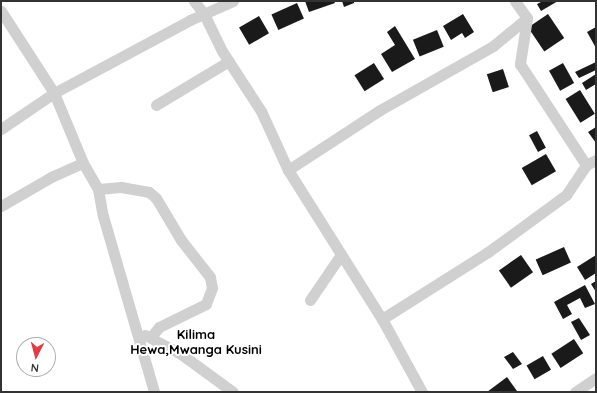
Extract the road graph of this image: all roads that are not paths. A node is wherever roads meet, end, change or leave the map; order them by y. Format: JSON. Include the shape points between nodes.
{"nodes":[{"id":1,"x":194,"y":1,"type":"edge"},
{"id":2,"x":233,"y":1,"type":"edge"},
{"id":3,"x":514,"y":1,"type":"edge"},
{"id":4,"x":1,"y":11,"type":"edge"},
{"id":5,"x":204,"y":14,"type":"junction"},
{"id":6,"x":527,"y":18,"type":"junction"},
{"id":7,"x":229,"y":62,"type":"junction"},
{"id":8,"x":54,"y":93,"type":"junction"},
{"id":9,"x":156,"y":105,"type":"dead end"},
{"id":10,"x":1,"y":129,"type":"edge"},
{"id":11,"x":83,"y":163,"type":"junction"},
{"id":12,"x":591,"y":163,"type":"edge"},
{"id":13,"x":288,"y":170,"type":"junction"},
{"id":14,"x":98,"y":189,"type":"junction"},
{"id":15,"x":1,"y":206,"type":"edge"},
{"id":16,"x":340,"y":256,"type":"junction"},
{"id":17,"x":310,"y":300,"type":"dead end"},
{"id":18,"x":382,"y":319,"type":"junction"},
{"id":19,"x":139,"y":333,"type":"junction"},
{"id":20,"x":151,"y":337,"type":"junction"},
{"id":21,"x":596,"y":378,"type":"edge"},
{"id":22,"x":154,"y":392,"type":"edge"},
{"id":23,"x":233,"y":392,"type":"edge"},
{"id":24,"x":422,"y":392,"type":"edge"},
{"id":25,"x":575,"y":392,"type":"edge"}],
"edges":[{"from":1,"to":5,"type":"street"},
{"from":2,"to":5,"type":"street"},
{"from":3,"to":6,"type":"street"},
{"from":4,"to":8,"type":"street"},
{"from":5,"to":7,"type":"street"},
{"from":5,"to":8,"type":"street"},
{"from":6,"to":12,"type":"street","via":[[520,64]]},
{"from":6,"to":13,"type":"street","via":[[493,46],[380,110]]},
{"from":7,"to":9,"type":"street"},
{"from":7,"to":13,"type":"street","via":[[261,111]]},
{"from":8,"to":10,"type":"street"},
{"from":8,"to":11,"type":"street"},
{"from":11,"to":14,"type":"street"},
{"from":11,"to":15,"type":"street","via":[[51,177]]},
{"from":12,"to":18,"type":"street","via":[[566,195],[488,252]]},
{"from":13,"to":16,"type":"street"},
{"from":14,"to":19,"type":"street","via":[[103,216]]},
{"from":14,"to":20,"type":"street","via":[[121,187],[149,192],[156,198],[181,240],[210,277],[212,288],[206,304],[159,326]]},
{"from":16,"to":17,"type":"street"},
{"from":16,"to":18,"type":"street"},
{"from":18,"to":24,"type":"street"},
{"from":19,"to":20,"type":"street"},
{"from":19,"to":22,"type":"street"},
{"from":20,"to":23,"type":"street","via":[[181,354]]},
{"from":21,"to":25,"type":"street"}]}
